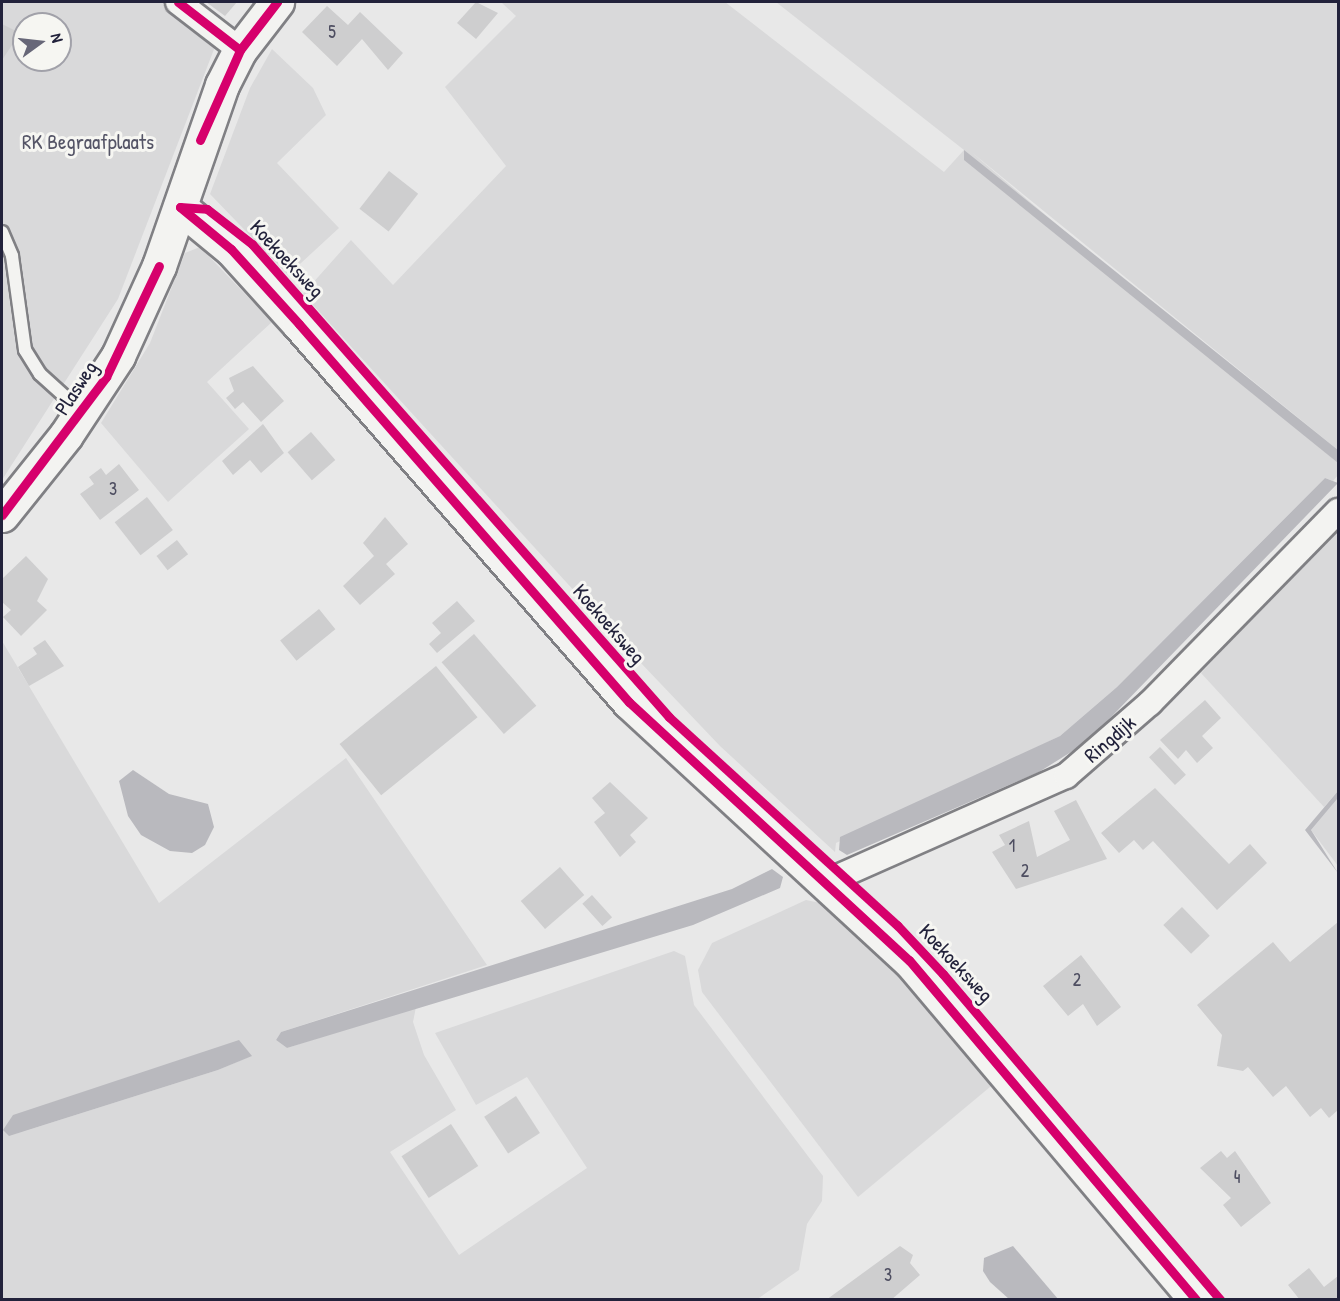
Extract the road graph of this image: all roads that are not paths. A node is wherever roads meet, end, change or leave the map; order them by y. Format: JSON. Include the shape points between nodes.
{"nodes":[{"id":1,"x":178,"y":2,"type":"edge"},
{"id":2,"x":277,"y":2,"type":"edge"},
{"id":3,"x":240,"y":50,"type":"junction"},
{"id":4,"x":180,"y":207,"type":"junction"},
{"id":5,"x":2,"y":232,"type":"edge"},
{"id":6,"x":83,"y":412,"type":"junction"},
{"id":7,"x":1338,"y":511,"type":"edge"},
{"id":8,"x":2,"y":515,"type":"edge"},
{"id":9,"x":824,"y":883,"type":"junction"},
{"id":10,"x":1196,"y":1299,"type":"edge"}],
"edges":[{"from":1,"to":3,"type":"street"},
{"from":2,"to":3,"type":"street","name":"Plasweg"},
{"from":3,"to":4,"type":"street","name":"Plasweg","via":[[200,140]]},
{"from":4,"to":6,"type":"street","name":"Plasweg","via":[[128,336]]},
{"from":4,"to":9,"type":"street","name":"Koekoeksweg","via":[[231,249],[629,702]]},
{"from":5,"to":6,"type":"lane","via":[[12,256],[25,350],[40,374]]},
{"from":6,"to":8,"type":"street","name":"Plasweg"},
{"from":7,"to":9,"type":"street","name":"Ringdijk","via":[[1150,703],[1074,770],[1042,790]]},
{"from":9,"to":10,"type":"street","name":"Koekoeksweg","via":[[909,960]]}]}
